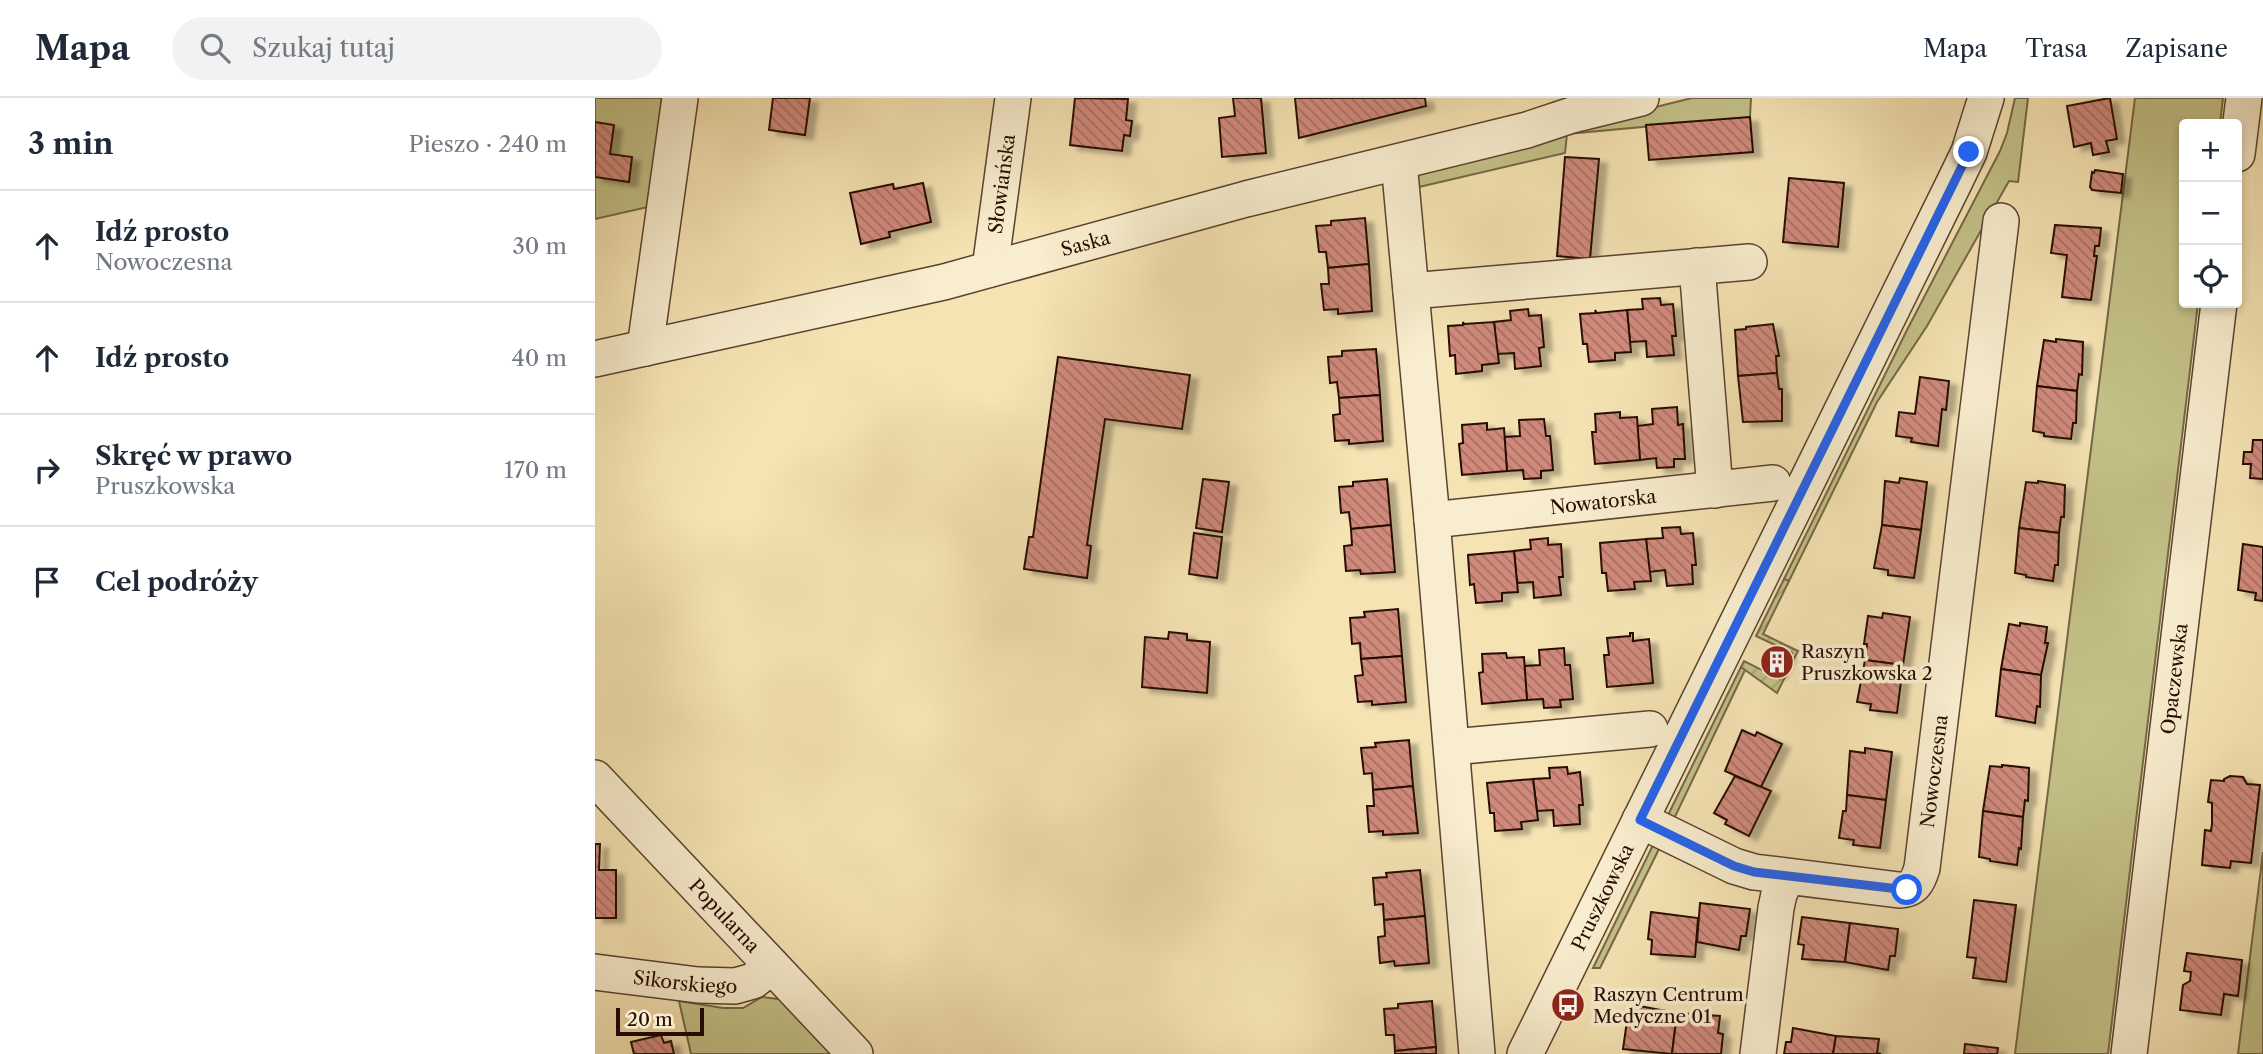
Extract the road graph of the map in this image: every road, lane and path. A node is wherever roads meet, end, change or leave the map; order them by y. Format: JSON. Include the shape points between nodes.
{"nodes":[{"id":1,"x":680,"y":98,"type":"edge"},
{"id":2,"x":1013,"y":98,"type":"edge"},
{"id":3,"x":1641,"y":98,"type":"edge"},
{"id":4,"x":1986,"y":98,"type":"edge"},
{"id":5,"x":2243,"y":98,"type":"edge"},
{"id":6,"x":1570,"y":107,"type":"edge"},
{"id":7,"x":2241,"y":119,"type":"edge"},
{"id":8,"x":1399,"y":162,"type":"junction"},
{"id":9,"x":2001,"y":221,"type":"dead end"},
{"id":10,"x":1749,"y":262,"type":"dead end"},
{"id":11,"x":1697,"y":266,"type":"junction"},
{"id":12,"x":990,"y":269,"type":"junction"},
{"id":13,"x":1411,"y":291,"type":"junction"},
{"id":14,"x":2218,"y":308,"type":"edge"},
{"id":15,"x":645,"y":348,"type":"junction"},
{"id":16,"x":595,"y":359,"type":"edge"},
{"id":17,"x":1773,"y":483,"type":"dead end"},
{"id":18,"x":1715,"y":490,"type":"junction"},
{"id":19,"x":1432,"y":520,"type":"junction"},
{"id":20,"x":1650,"y":729,"type":"dead end"},
{"id":21,"x":1451,"y":747,"type":"junction"},
{"id":22,"x":595,"y":778,"type":"edge"},
{"id":23,"x":1640,"y":820,"type":"junction"},
{"id":24,"x":1787,"y":877,"type":"junction"},
{"id":25,"x":772,"y":966,"type":"junction"},
{"id":26,"x":595,"y":972,"type":"edge"},
{"id":27,"x":855,"y":1054,"type":"edge"},
{"id":28,"x":1477,"y":1054,"type":"edge"},
{"id":29,"x":1525,"y":1054,"type":"edge"},
{"id":30,"x":1758,"y":1054,"type":"edge"},
{"id":31,"x":2129,"y":1054,"type":"edge"}],
"edges":[{"from":1,"to":15,"type":"street"},
{"from":2,"to":12,"type":"street","name":"Słowiańska"},
{"from":3,"to":6,"type":"street","name":"Saska"},
{"from":4,"to":23,"type":"street","name":"Pruszkowska","via":[[1960,172]]},
{"from":5,"to":7,"type":"street"},
{"from":6,"to":8,"type":"street","name":"Saska","via":[[1527,130]]},
{"from":8,"to":12,"type":"street","name":"Saska"},
{"from":8,"to":13,"type":"street"},
{"from":9,"to":24,"type":"street","name":"Nowoczesna","via":[[1919,878],[1915,886],[1899,890]]},
{"from":10,"to":11,"type":"street"},
{"from":11,"to":13,"type":"street"},
{"from":11,"to":18,"type":"street"},
{"from":12,"to":15,"type":"street","name":"Saska"},
{"from":13,"to":19,"type":"street"},
{"from":14,"to":31,"type":"street","name":"Opaczewska"},
{"from":15,"to":16,"type":"street","name":"Saska"},
{"from":17,"to":18,"type":"street","name":"Nowatorska"},
{"from":18,"to":19,"type":"street","name":"Nowatorska"},
{"from":19,"to":21,"type":"street"},
{"from":20,"to":21,"type":"street"},
{"from":21,"to":28,"type":"street"},
{"from":22,"to":25,"type":"street","name":"Popularna"},
{"from":23,"to":24,"type":"street","via":[[1734,866]]},
{"from":23,"to":29,"type":"street","name":"Pruszkowska"},
{"from":24,"to":30,"type":"street","via":[[1776,908]]},
{"from":25,"to":26,"type":"street","name":"Sikorskiego","via":[[753,981],[735,986]]},
{"from":25,"to":27,"type":"street","name":"Popularna"}]}
